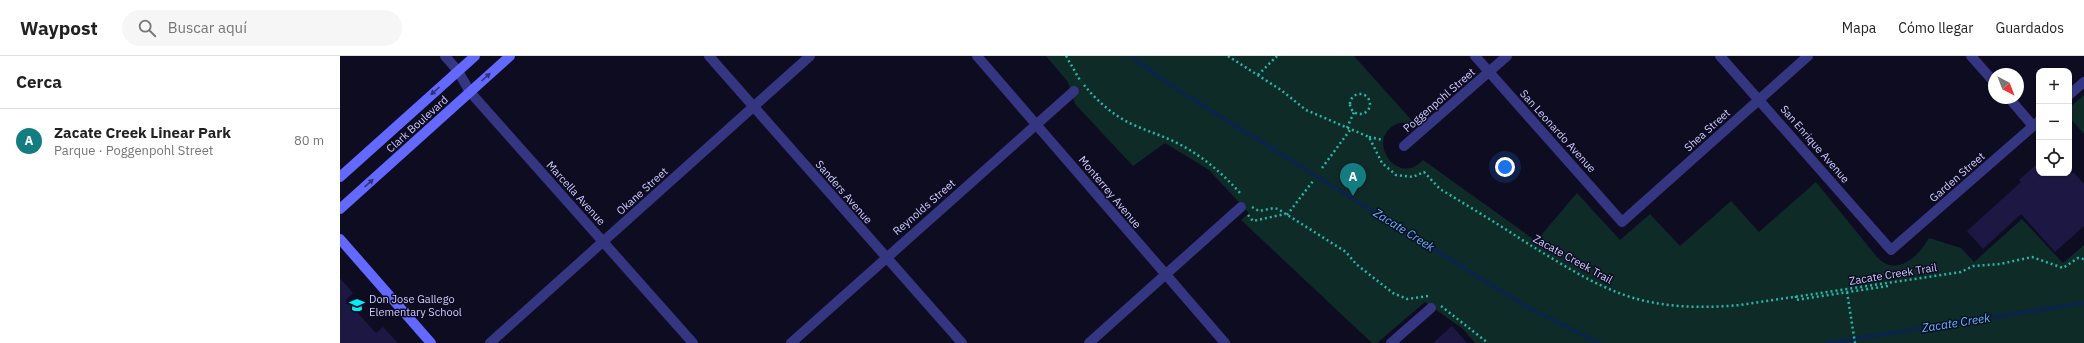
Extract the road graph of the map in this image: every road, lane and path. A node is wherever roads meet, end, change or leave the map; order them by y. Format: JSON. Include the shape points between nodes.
{"nodes":[{"id":1,"x":445,"y":56,"type":"edge"},
{"id":2,"x":475,"y":56,"type":"edge"},
{"id":3,"x":510,"y":56,"type":"edge"},
{"id":4,"x":709,"y":56,"type":"edge"},
{"id":5,"x":810,"y":56,"type":"edge"},
{"id":6,"x":977,"y":56,"type":"edge"},
{"id":7,"x":1066,"y":56,"type":"edge"},
{"id":8,"x":1228,"y":56,"type":"edge"},
{"id":9,"x":1277,"y":56,"type":"edge"},
{"id":10,"x":1475,"y":56,"type":"edge"},
{"id":11,"x":1507,"y":56,"type":"edge"},
{"id":12,"x":1720,"y":56,"type":"edge"},
{"id":13,"x":1808,"y":56,"type":"edge"},
{"id":14,"x":1971,"y":56,"type":"edge"},
{"id":15,"x":458,"y":71,"type":"junction"},
{"id":16,"x":1489,"y":72,"type":"junction"},
{"id":17,"x":1258,"y":75,"type":"junction"},
{"id":18,"x":1988,"y":75,"type":"edge"},
{"id":19,"x":2084,"y":82,"type":"edge"},
{"id":20,"x":1074,"y":91,"type":"dead end"},
{"id":21,"x":470,"y":92,"type":"junction"},
{"id":22,"x":2072,"y":93,"type":"edge"},
{"id":23,"x":1760,"y":99,"type":"junction"},
{"id":24,"x":2014,"y":104,"type":"edge"},
{"id":25,"x":753,"y":107,"type":"junction"},
{"id":26,"x":1354,"y":112,"type":"junction"},
{"id":27,"x":1037,"y":124,"type":"junction"},
{"id":28,"x":2036,"y":124,"type":"edge"},
{"id":29,"x":1347,"y":128,"type":"junction"},
{"id":30,"x":1350,"y":130,"type":"junction"},
{"id":31,"x":1369,"y":137,"type":"junction"},
{"id":32,"x":1383,"y":140,"type":"dead end"},
{"id":33,"x":1404,"y":146,"type":"dead end"},
{"id":34,"x":1322,"y":168,"type":"dead end"},
{"id":35,"x":340,"y":177,"type":"edge"},
{"id":36,"x":1313,"y":181,"type":"dead end"},
{"id":37,"x":1246,"y":204,"type":"junction"},
{"id":38,"x":340,"y":209,"type":"edge"},
{"id":39,"x":1286,"y":215,"type":"junction"},
{"id":40,"x":1622,"y":222,"type":"joint"},
{"id":41,"x":340,"y":239,"type":"edge"},
{"id":42,"x":603,"y":241,"type":"junction"},
{"id":43,"x":1891,"y":250,"type":"joint"},
{"id":44,"x":2084,"y":255,"type":"edge"},
{"id":45,"x":886,"y":257,"type":"junction"},
{"id":46,"x":2078,"y":258,"type":"junction"},
{"id":47,"x":2084,"y":259,"type":"edge"},
{"id":48,"x":1165,"y":274,"type":"junction"},
{"id":49,"x":1888,"y":283,"type":"junction"},
{"id":50,"x":1847,"y":292,"type":"junction"},
{"id":51,"x":1796,"y":296,"type":"junction"},
{"id":52,"x":1434,"y":304,"type":"junction"},
{"id":53,"x":431,"y":343,"type":"edge"},
{"id":54,"x":490,"y":343,"type":"edge"},
{"id":55,"x":693,"y":343,"type":"edge"},
{"id":56,"x":791,"y":343,"type":"edge"},
{"id":57,"x":962,"y":343,"type":"edge"},
{"id":58,"x":1089,"y":343,"type":"edge"},
{"id":59,"x":1225,"y":343,"type":"edge"},
{"id":60,"x":1391,"y":343,"type":"edge"},
{"id":61,"x":1488,"y":343,"type":"edge"},
{"id":62,"x":1855,"y":343,"type":"edge"}],
"edges":[{"from":1,"to":15,"type":"street","name":"Marcella Avenue"},
{"from":2,"to":15,"type":"main road","name":"Clark Boulevard"},
{"from":21,"to":3,"type":"main road","name":"Clark Boulevard","one_way":true},
{"from":4,"to":25,"type":"street","name":"Sanders Avenue"},
{"from":5,"to":25,"type":"street","name":"Okane Street"},
{"from":6,"to":27,"type":"street","name":"Monterrey Avenue"},
{"from":7,"to":37,"type":"path","via":[[1077,77],[1090,93],[1113,113],[1132,125],[1162,135],[1200,156],[1220,171]]},
{"from":8,"to":17,"type":"path"},
{"from":9,"to":17,"type":"path"},
{"from":10,"to":16,"type":"street","name":"San Leonardo Avenue"},
{"from":11,"to":16,"type":"street","name":"Poggenpohl Street"},
{"from":12,"to":23,"type":"street","name":"San Enrique Avenue"},
{"from":13,"to":23,"type":"street","name":"Shea Street"},
{"from":14,"to":18,"type":"street"},
{"from":15,"to":21,"type":"street","name":"Marcella Avenue"},
{"from":15,"to":35,"type":"main road","name":"Clark Boulevard","one_way":true},
{"from":16,"to":33,"type":"street","name":"Poggenpohl Street"},
{"from":16,"to":40,"type":"street","name":"San Leonardo Avenue"},
{"from":17,"to":29,"type":"path","via":[[1306,110]]},
{"from":19,"to":22,"type":"street"},
{"from":20,"to":27,"type":"street","name":"Reynolds Street"},
{"from":38,"to":21,"type":"main road","name":"Clark Boulevard","one_way":true},
{"from":21,"to":42,"type":"street","name":"Marcella Avenue"},
{"from":23,"to":40,"type":"street","name":"Shea Street"},
{"from":23,"to":43,"type":"street","name":"San Enrique Avenue"},
{"from":24,"to":28,"type":"street"},
{"from":25,"to":42,"type":"street","name":"Okane Street"},
{"from":25,"to":45,"type":"street","name":"Sanders Avenue"},
{"from":26,"to":26,"type":"path","via":[[1350,100],[1355,95],[1364,94],[1370,103],[1368,109],[1363,113]]},
{"from":26,"to":29,"type":"path"},
{"from":27,"to":45,"type":"street","name":"Reynolds Street"},
{"from":27,"to":48,"type":"street","name":"Monterrey Avenue"},
{"from":28,"to":43,"type":"street","name":"Garden Street"},
{"from":29,"to":30,"type":"path"},
{"from":30,"to":31,"type":"path"},
{"from":30,"to":34,"type":"path"},
{"from":31,"to":32,"type":"path"},
{"from":31,"to":51,"type":"path","name":"Zacate Creek Trail","via":[[1382,163],[1396,175],[1413,177],[1424,172],[1440,189],[1601,286],[1640,300],[1673,306],[1708,308]]},
{"from":36,"to":39,"type":"path"},
{"from":37,"to":39,"type":"path","via":[[1258,211],[1274,208]]},
{"from":37,"to":39,"type":"path","via":[[1254,221]]},
{"from":37,"to":48,"type":"street"},
{"from":39,"to":52,"type":"path","via":[[1346,252],[1356,264],[1393,293],[1407,299],[1428,296]]},
{"from":41,"to":53,"type":"main road"},
{"from":42,"to":54,"type":"street","name":"Okane Street"},
{"from":42,"to":55,"type":"street","name":"Marcella Avenue"},
{"from":44,"to":46,"type":"path"},
{"from":45,"to":56,"type":"street","name":"Reynolds Street"},
{"from":45,"to":57,"type":"street","name":"Sanders Avenue"},
{"from":46,"to":47,"type":"path"},
{"from":46,"to":49,"type":"path","name":"Zacate Creek Trail","via":[[2063,268],[2032,258],[1973,266],[1961,272]]},
{"from":48,"to":58,"type":"street"},
{"from":48,"to":59,"type":"street","name":"Monterrey Avenue"},
{"from":49,"to":50,"type":"path","via":[[1888,286]]},
{"from":49,"to":51,"type":"path","name":"Zacate Creek Trail"},
{"from":50,"to":51,"type":"path","via":[[1796,300]]},
{"from":50,"to":62,"type":"path"},
{"from":52,"to":60,"type":"street"},
{"from":52,"to":61,"type":"path"}]}
